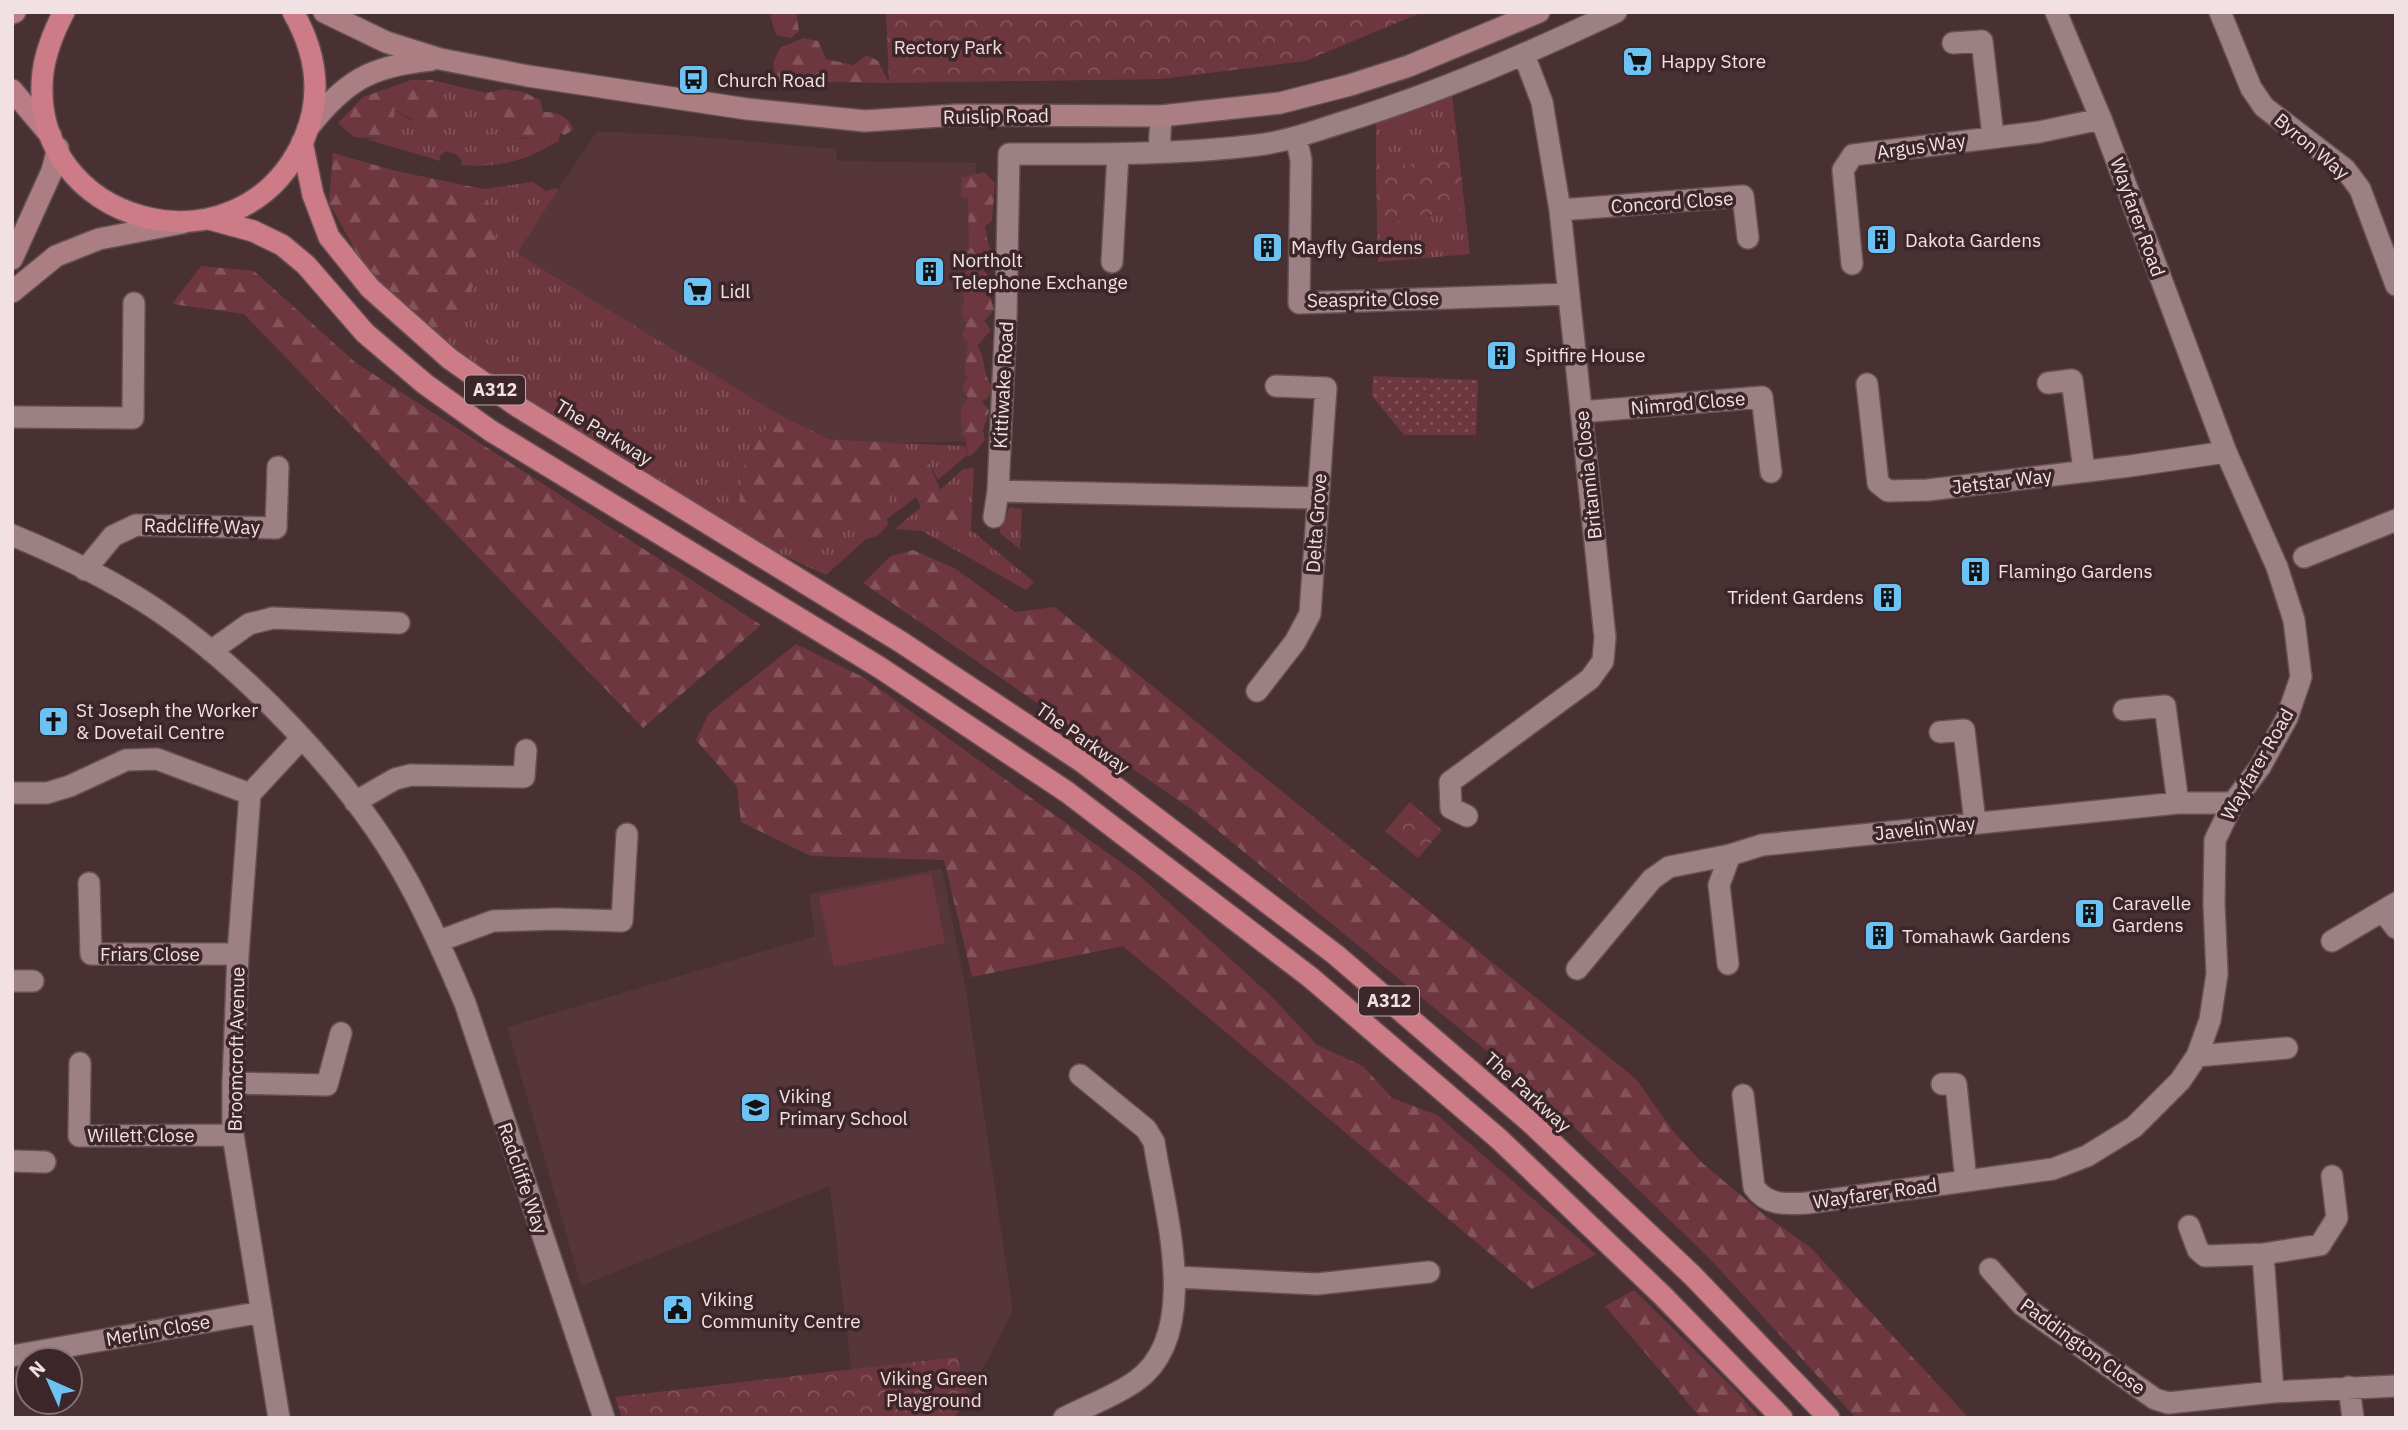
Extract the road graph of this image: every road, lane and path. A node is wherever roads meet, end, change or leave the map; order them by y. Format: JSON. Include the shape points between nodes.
{"nodes":[{"id":1,"x":64,"y":12,"type":"edge"},
{"id":2,"x":293,"y":12,"type":"edge"},
{"id":3,"x":324,"y":12,"type":"edge"},
{"id":4,"x":1539,"y":12,"type":"edge"},
{"id":5,"x":1616,"y":12,"type":"edge"},
{"id":6,"x":2056,"y":12,"type":"edge"},
{"id":7,"x":2220,"y":12,"type":"edge"},
{"id":8,"x":1953,"y":43,"type":"dead end"},
{"id":9,"x":1524,"y":55,"type":"junction"},
{"id":10,"x":440,"y":59,"type":"junction"},
{"id":11,"x":12,"y":90,"type":"edge"},
{"id":12,"x":1161,"y":116,"type":"junction"},
{"id":13,"x":2101,"y":119,"type":"junction"},
{"id":14,"x":305,"y":135,"type":"junction"},
{"id":15,"x":1993,"y":136,"type":"junction"},
{"id":16,"x":1297,"y":137,"type":"junction"},
{"id":17,"x":55,"y":142,"type":"junction"},
{"id":18,"x":1158,"y":152,"type":"junction"},
{"id":19,"x":1118,"y":154,"type":"junction"},
{"id":20,"x":1560,"y":210,"type":"junction"},
{"id":21,"x":209,"y":219,"type":"junction"},
{"id":22,"x":184,"y":222,"type":"junction"},
{"id":23,"x":1748,"y":238,"type":"dead end"},
{"id":24,"x":12,"y":259,"type":"edge"},
{"id":25,"x":1112,"y":262,"type":"dead end"},
{"id":26,"x":1852,"y":264,"type":"dead end"},
{"id":27,"x":2396,"y":285,"type":"edge"},
{"id":28,"x":12,"y":292,"type":"edge"},
{"id":29,"x":1569,"y":293,"type":"junction"},
{"id":30,"x":134,"y":303,"type":"dead end"},
{"id":31,"x":2048,"y":383,"type":"dead end"},
{"id":32,"x":1867,"y":384,"type":"dead end"},
{"id":33,"x":1276,"y":387,"type":"dead end"},
{"id":34,"x":1581,"y":412,"type":"junction"},
{"id":35,"x":12,"y":417,"type":"edge"},
{"id":36,"x":2226,"y":452,"type":"junction"},
{"id":37,"x":278,"y":467,"type":"dead end"},
{"id":38,"x":2084,"y":470,"type":"junction"},
{"id":39,"x":1771,"y":472,"type":"dead end"},
{"id":40,"x":998,"y":491,"type":"junction"},
{"id":41,"x":1318,"y":498,"type":"junction"},
{"id":42,"x":995,"y":517,"type":"dead end"},
{"id":43,"x":2396,"y":520,"type":"edge"},
{"id":44,"x":12,"y":535,"type":"edge"},
{"id":45,"x":2304,"y":557,"type":"dead end"},
{"id":46,"x":86,"y":570,"type":"junction"},
{"id":47,"x":399,"y":623,"type":"dead end"},
{"id":48,"x":211,"y":651,"type":"junction"},
{"id":49,"x":1257,"y":691,"type":"dead end"},
{"id":50,"x":2124,"y":710,"type":"dead end"},
{"id":51,"x":1940,"y":732,"type":"dead end"},
{"id":52,"x":301,"y":738,"type":"junction"},
{"id":53,"x":526,"y":750,"type":"dead end"},
{"id":54,"x":12,"y":793,"type":"edge"},
{"id":55,"x":250,"y":794,"type":"junction"},
{"id":56,"x":355,"y":802,"type":"junction"},
{"id":57,"x":2178,"y":803,"type":"junction"},
{"id":58,"x":2233,"y":803,"type":"junction"},
{"id":59,"x":1467,"y":816,"type":"dead end"},
{"id":60,"x":1975,"y":822,"type":"junction"},
{"id":61,"x":627,"y":834,"type":"dead end"},
{"id":62,"x":1730,"y":855,"type":"junction"},
{"id":63,"x":89,"y":883,"type":"dead end"},
{"id":64,"x":2391,"y":914,"type":"edge"},
{"id":65,"x":439,"y":940,"type":"junction"},
{"id":66,"x":2332,"y":941,"type":"dead end"},
{"id":67,"x":239,"y":954,"type":"junction"},
{"id":68,"x":1728,"y":964,"type":"dead end"},
{"id":69,"x":1577,"y":969,"type":"dead end"},
{"id":70,"x":341,"y":1033,"type":"dead end"},
{"id":71,"x":2287,"y":1048,"type":"dead end"},
{"id":72,"x":2197,"y":1056,"type":"junction"},
{"id":73,"x":80,"y":1063,"type":"dead end"},
{"id":74,"x":1080,"y":1075,"type":"dead end"},
{"id":75,"x":233,"y":1083,"type":"junction"},
{"id":76,"x":1942,"y":1084,"type":"dead end"},
{"id":77,"x":1742,"y":1095,"type":"dead end"},
{"id":78,"x":233,"y":1135,"type":"junction"},
{"id":79,"x":12,"y":1161,"type":"edge"},
{"id":80,"x":45,"y":1162,"type":"dead end"},
{"id":81,"x":2332,"y":1176,"type":"dead end"},
{"id":82,"x":1966,"y":1181,"type":"junction"},
{"id":83,"x":2189,"y":1226,"type":"dead end"},
{"id":84,"x":2263,"y":1254,"type":"junction"},
{"id":85,"x":1990,"y":1269,"type":"dead end"},
{"id":86,"x":1429,"y":1272,"type":"dead end"},
{"id":87,"x":1176,"y":1277,"type":"junction"},
{"id":88,"x":262,"y":1312,"type":"junction"},
{"id":89,"x":12,"y":1356,"type":"edge"},
{"id":90,"x":2396,"y":1386,"type":"edge"},
{"id":91,"x":2349,"y":1387,"type":"junction"},
{"id":92,"x":2273,"y":1392,"type":"junction"},
{"id":93,"x":279,"y":1418,"type":"edge"},
{"id":94,"x":604,"y":1418,"type":"edge"},
{"id":95,"x":1064,"y":1418,"type":"edge"},
{"id":96,"x":1782,"y":1418,"type":"edge"},
{"id":97,"x":1829,"y":1418,"type":"edge"},
{"id":98,"x":2353,"y":1418,"type":"edge"}],
"edges":[{"from":1,"to":17,"type":"highway","number":"A312","via":[[51,38],[43,72],[44,107]]},
{"from":2,"to":14,"type":"highway","number":"A312","via":[[306,35],[314,70],[315,99]]},
{"from":3,"to":10,"type":"main road","name":"Ruislip Road","via":[[386,42]]},
{"from":4,"to":12,"type":"main road","name":"Ruislip Road","via":[[1409,66],[1350,85],[1280,103]]},
{"from":5,"to":9,"type":"street"},
{"from":6,"to":13,"type":"street","name":"Wayfarer Road"},
{"from":7,"to":27,"type":"street","name":"Byron Way","via":[[2251,88],[2264,107],[2345,169],[2360,189]]},
{"from":8,"to":15,"type":"street","via":[[1982,41]]},
{"from":9,"to":16,"type":"street"},
{"from":9,"to":20,"type":"street","name":"Britannia Close","via":[[1542,102]]},
{"from":10,"to":12,"type":"main road","name":"Ruislip Road","via":[[747,109],[865,121],[957,115]]},
{"from":10,"to":14,"type":"main road","name":"Ruislip Road","via":[[372,72],[339,93]]},
{"from":11,"to":17,"type":"main road"},
{"from":12,"to":18,"type":"street"},
{"from":13,"to":15,"type":"street","name":"Argus Way"},
{"from":13,"to":36,"type":"street","name":"Wayfarer Road"},
{"from":14,"to":21,"type":"highway","number":"A312","via":[[278,180],[233,212]]},
{"from":14,"to":97,"type":"highway","name":"The Parkway","number":"A312","via":[[313,195],[329,237],[370,288],[450,359],[517,406],[901,642],[1081,761],[1335,956],[1539,1131],[1693,1276]]},
{"from":15,"to":26,"type":"street","name":"Argus Way","via":[[1853,155],[1843,170]]},
{"from":16,"to":18,"type":"street","via":[[1260,145]]},
{"from":16,"to":29,"type":"street","name":"Seasprite Close","via":[[1301,160],[1299,303]]},
{"from":17,"to":22,"type":"highway","number":"A312","via":[[81,182],[111,205],[146,219]]},
{"from":17,"to":24,"type":"main road","via":[[51,171]]},
{"from":18,"to":19,"type":"street"},
{"from":19,"to":25,"type":"street"},
{"from":19,"to":40,"type":"street","name":"Kittiwake Road","via":[[1009,154]]},
{"from":20,"to":23,"type":"street","name":"Concord Close","via":[[1743,196]]},
{"from":20,"to":29,"type":"street","name":"Britannia Close"},
{"from":21,"to":22,"type":"highway","number":"A312"},
{"from":21,"to":96,"type":"highway","number":"A312","via":[[282,245],[306,265],[365,333],[491,431],[879,667],[1067,792],[1310,977],[1499,1139]]},
{"from":22,"to":28,"type":"main road","via":[[99,239],[56,256]]},
{"from":29,"to":34,"type":"street","name":"Britannia Close"},
{"from":30,"to":35,"type":"street","via":[[132,418]]},
{"from":31,"to":38,"type":"street","via":[[2072,380]]},
{"from":32,"to":38,"type":"street","name":"Jetstar Way","via":[[1878,483],[1888,491]]},
{"from":33,"to":41,"type":"street","name":"Delta Grove","via":[[1326,388]]},
{"from":34,"to":39,"type":"street","name":"Nimrod Close","via":[[1762,397]]},
{"from":34,"to":59,"type":"street","name":"Britannia Close","via":[[1605,637],[1603,661],[1590,679],[1450,782],[1451,808]]},
{"from":36,"to":38,"type":"street","name":"Jetstar Way"},
{"from":36,"to":58,"type":"street","name":"Wayfarer Road","via":[[2277,567],[2294,620],[2301,677],[2287,719]]},
{"from":37,"to":46,"type":"street","name":"Radcliffe Way","via":[[276,528],[136,524],[113,536]]},
{"from":40,"to":41,"type":"street"},
{"from":40,"to":42,"type":"street","name":"Kittiwake Road"},
{"from":41,"to":49,"type":"street","name":"Delta Grove","via":[[1310,614],[1296,642]]},
{"from":43,"to":45,"type":"street"},
{"from":44,"to":46,"type":"street","name":"Radcliffe Way"},
{"from":46,"to":48,"type":"street","name":"Radcliffe Way","via":[[153,608]]},
{"from":47,"to":48,"type":"street","via":[[272,618],[249,624]]},
{"from":48,"to":52,"type":"street","name":"Radcliffe Way"},
{"from":50,"to":57,"type":"street","via":[[2165,706]]},
{"from":51,"to":60,"type":"street","via":[[1964,730]]},
{"from":52,"to":55,"type":"street"},
{"from":52,"to":56,"type":"street","name":"Radcliffe Way"},
{"from":53,"to":56,"type":"street","via":[[524,777],[411,775]]},
{"from":54,"to":55,"type":"street","via":[[47,793],[126,760],[158,760]]},
{"from":55,"to":67,"type":"street","name":"Broomcroft Avenue"},
{"from":56,"to":65,"type":"street","name":"Radcliffe Way","via":[[400,867]]},
{"from":57,"to":58,"type":"street","name":"Javelin Way"},
{"from":57,"to":60,"type":"street","name":"Javelin Way"},
{"from":58,"to":72,"type":"street","name":"Wayfarer Road","via":[[2216,841],[2217,974],[2210,1020]]},
{"from":60,"to":62,"type":"street","name":"Javelin Way","via":[[1762,845]]},
{"from":61,"to":65,"type":"street","via":[[622,921],[494,921]]},
{"from":62,"to":68,"type":"street","via":[[1718,885]]},
{"from":62,"to":69,"type":"street","name":"Javelin Way","via":[[1669,867],[1652,879]]},
{"from":63,"to":67,"type":"street","name":"Friars Close","via":[[91,954]]},
{"from":64,"to":66,"type":"street"},
{"from":65,"to":94,"type":"street","name":"Radcliffe Way","via":[[466,1003]]},
{"from":67,"to":75,"type":"street","name":"Broomcroft Avenue"},
{"from":70,"to":75,"type":"street","via":[[327,1086]]},
{"from":71,"to":72,"type":"street"},
{"from":72,"to":82,"type":"street","name":"Wayfarer Road","via":[[2180,1081],[2134,1128],[2087,1156],[2053,1169]]},
{"from":73,"to":78,"type":"street","name":"Willett Close","via":[[79,1136]]},
{"from":74,"to":87,"type":"street","via":[[1146,1129],[1154,1142]]},
{"from":75,"to":78,"type":"street","name":"Broomcroft Avenue"},
{"from":76,"to":82,"type":"street","via":[[1956,1084]]},
{"from":77,"to":82,"type":"street","name":"Wayfarer Road","via":[[1755,1186],[1773,1202],[1807,1203]]},
{"from":78,"to":88,"type":"street","name":"Broomcroft Avenue"},
{"from":79,"to":80,"type":"street"},
{"from":81,"to":84,"type":"street","via":[[2337,1218],[2325,1241],[2315,1248]]},
{"from":83,"to":84,"type":"street","via":[[2205,1256]]},
{"from":84,"to":92,"type":"street"},
{"from":85,"to":92,"type":"street","name":"Paddington Close","via":[[2022,1306],[2155,1399],[2168,1403]]},
{"from":86,"to":87,"type":"street","via":[[1317,1284]]},
{"from":87,"to":95,"type":"street","via":[[1173,1319],[1153,1366],[1136,1381]]},
{"from":88,"to":89,"type":"street","name":"Merlin Close"},
{"from":88,"to":93,"type":"street","name":"Broomcroft Avenue"},
{"from":90,"to":91,"type":"street","name":"Paddington Close"},
{"from":91,"to":92,"type":"street","name":"Paddington Close"},
{"from":91,"to":98,"type":"street"}]}
